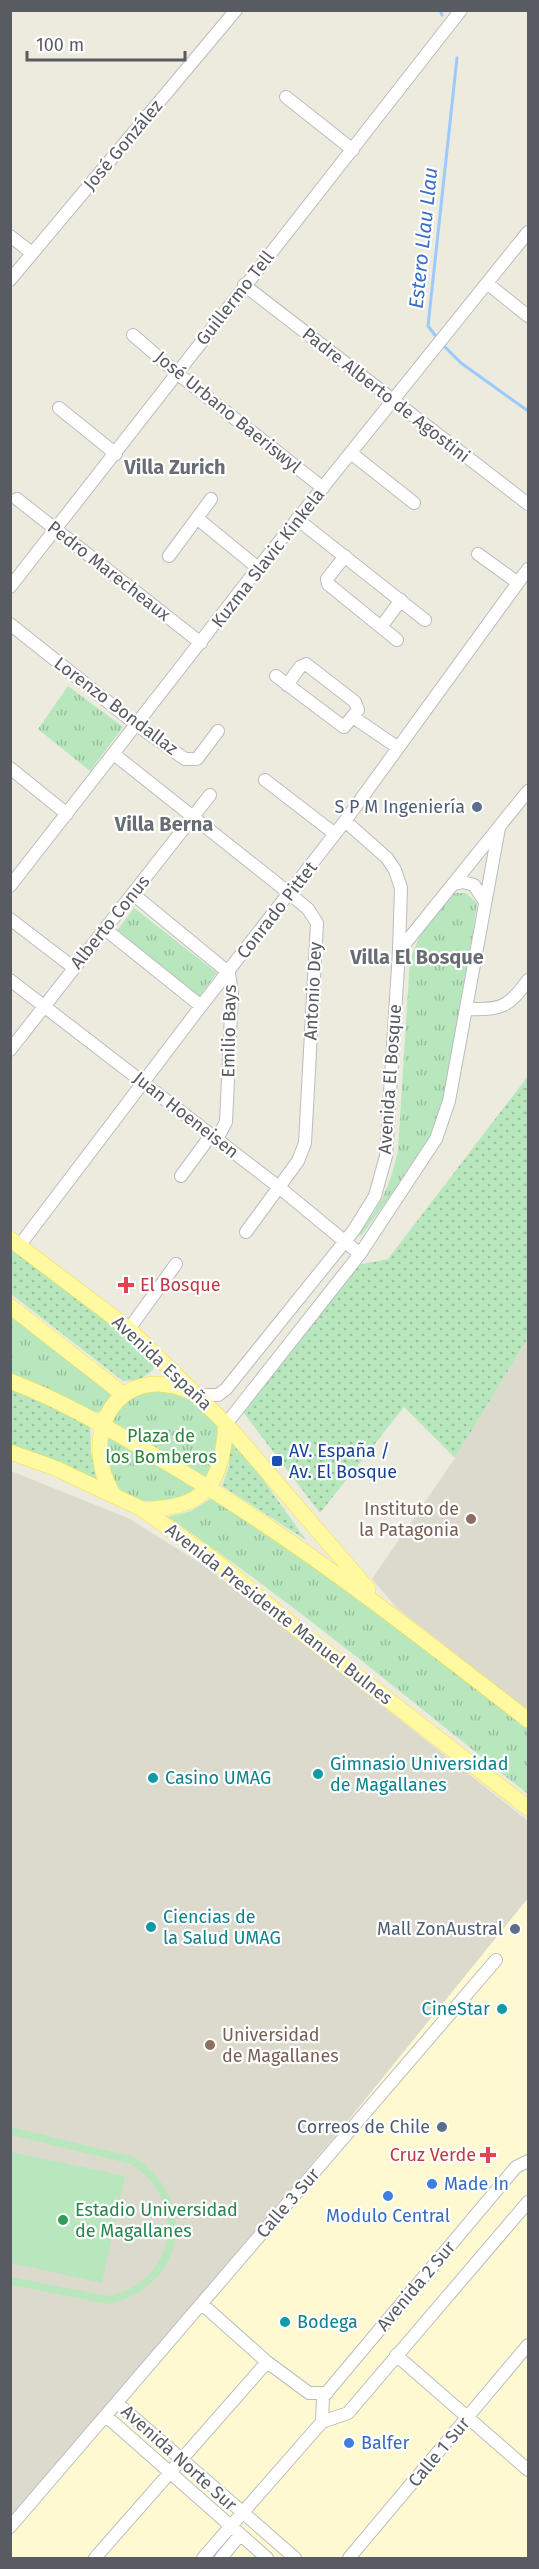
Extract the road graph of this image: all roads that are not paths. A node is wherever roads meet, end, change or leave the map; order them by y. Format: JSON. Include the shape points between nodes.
{"nodes":[{"id":1,"x":236,"y":10,"type":"edge"},
{"id":2,"x":461,"y":10,"type":"edge"},
{"id":3,"x":286,"y":97,"type":"dead end"},
{"id":4,"x":353,"y":150,"type":"junction"},
{"id":5,"x":528,"y":232,"type":"edge"},
{"id":6,"x":10,"y":236,"type":"edge"},
{"id":7,"x":32,"y":253,"type":"junction"},
{"id":8,"x":10,"y":280,"type":"edge"},
{"id":9,"x":488,"y":284,"type":"junction"},
{"id":10,"x":244,"y":285,"type":"junction"},
{"id":11,"x":528,"y":316,"type":"edge"},
{"id":12,"x":133,"y":335,"type":"dead end"},
{"id":13,"x":178,"y":374,"type":"junction"},
{"id":14,"x":394,"y":402,"type":"junction"},
{"id":15,"x":59,"y":408,"type":"dead end"},
{"id":16,"x":351,"y":453,"type":"junction"},
{"id":17,"x":116,"y":454,"type":"junction"},
{"id":18,"x":323,"y":488,"type":"junction"},
{"id":19,"x":17,"y":499,"type":"dead end"},
{"id":20,"x":211,"y":499,"type":"dead end"},
{"id":21,"x":414,"y":503,"type":"dead end"},
{"id":22,"x":528,"y":504,"type":"edge"},
{"id":23,"x":197,"y":518,"type":"junction"},
{"id":24,"x":297,"y":519,"type":"junction"},
{"id":25,"x":55,"y":530,"type":"junction"},
{"id":26,"x":478,"y":554,"type":"dead end"},
{"id":27,"x":169,"y":556,"type":"dead end"},
{"id":28,"x":345,"y":556,"type":"junction"},
{"id":29,"x":258,"y":568,"type":"junction"},
{"id":30,"x":528,"y":569,"type":"edge"},
{"id":31,"x":518,"y":583,"type":"junction"},
{"id":32,"x":10,"y":586,"type":"edge"},
{"id":33,"x":401,"y":600,"type":"junction"},
{"id":34,"x":425,"y":620,"type":"dead end"},
{"id":35,"x":10,"y":624,"type":"edge"},
{"id":36,"x":381,"y":627,"type":"junction"},
{"id":37,"x":397,"y":640,"type":"dead end"},
{"id":38,"x":201,"y":643,"type":"junction"},
{"id":39,"x":276,"y":676,"type":"dead end"},
{"id":40,"x":287,"y":685,"type":"junction"},
{"id":41,"x":353,"y":717,"type":"junction"},
{"id":42,"x":137,"y":725,"type":"junction"},
{"id":43,"x":218,"y":731,"type":"dead end"},
{"id":44,"x":397,"y":747,"type":"junction"},
{"id":45,"x":115,"y":755,"type":"junction"},
{"id":46,"x":10,"y":768,"type":"edge"},
{"id":47,"x":265,"y":780,"type":"dead end"},
{"id":48,"x":528,"y":791,"type":"edge"},
{"id":49,"x":210,"y":795,"type":"dead end"},
{"id":50,"x":68,"y":814,"type":"junction"},
{"id":51,"x":193,"y":817,"type":"junction"},
{"id":52,"x":345,"y":821,"type":"junction"},
{"id":53,"x":499,"y":828,"type":"junction"},
{"id":54,"x":335,"y":834,"type":"junction"},
{"id":55,"x":453,"y":884,"type":"junction"},
{"id":56,"x":10,"y":886,"type":"edge"},
{"id":57,"x":290,"y":893,"type":"junction"},
{"id":58,"x":133,"y":894,"type":"junction"},
{"id":59,"x":485,"y":902,"type":"junction"},
{"id":60,"x":10,"y":920,"type":"edge"},
{"id":61,"x":105,"y":929,"type":"junction"},
{"id":62,"x":399,"y":951,"type":"junction"},
{"id":63,"x":74,"y":968,"type":"junction"},
{"id":64,"x":229,"y":973,"type":"junction"},
{"id":65,"x":10,"y":980,"type":"edge"},
{"id":66,"x":528,"y":980,"type":"edge"},
{"id":67,"x":201,"y":1005,"type":"junction"},
{"id":68,"x":45,"y":1006,"type":"junction"},
{"id":69,"x":466,"y":1009,"type":"junction"},
{"id":70,"x":10,"y":1050,"type":"edge"},
{"id":71,"x":143,"y":1081,"type":"junction"},
{"id":72,"x":214,"y":1137,"type":"junction"},
{"id":73,"x":181,"y":1176,"type":"dead end"},
{"id":74,"x":279,"y":1188,"type":"junction"},
{"id":75,"x":246,"y":1232,"type":"dead end"},
{"id":76,"x":344,"y":1240,"type":"junction"},
{"id":77,"x":15,"y":1242,"type":"edge"},
{"id":78,"x":360,"y":1254,"type":"junction"},
{"id":79,"x":176,"y":1264,"type":"dead end"},
{"id":80,"x":10,"y":1306,"type":"edge"},
{"id":81,"x":129,"y":1329,"type":"junction"},
{"id":82,"x":10,"y":1381,"type":"edge"},
{"id":83,"x":124,"y":1395,"type":"junction"},
{"id":84,"x":197,"y":1395,"type":"junction"},
{"id":85,"x":226,"y":1424,"type":"junction"},
{"id":86,"x":102,"y":1425,"type":"junction"},
{"id":87,"x":10,"y":1452,"type":"edge"},
{"id":88,"x":209,"y":1487,"type":"junction"},
{"id":89,"x":113,"y":1494,"type":"junction"},
{"id":90,"x":142,"y":1509,"type":"junction"},
{"id":91,"x":390,"y":1614,"type":"junction"},
{"id":92,"x":528,"y":1719,"type":"edge"},
{"id":93,"x":528,"y":1808,"type":"edge"},
{"id":94,"x":496,"y":1960,"type":"dead end"},
{"id":95,"x":528,"y":2161,"type":"edge"},
{"id":96,"x":528,"y":2202,"type":"edge"},
{"id":97,"x":202,"y":2304,"type":"junction"},
{"id":98,"x":528,"y":2345,"type":"edge"},
{"id":99,"x":396,"y":2355,"type":"junction"},
{"id":100,"x":267,"y":2362,"type":"junction"},
{"id":101,"x":327,"y":2393,"type":"junction"},
{"id":102,"x":117,"y":2403,"type":"junction"},
{"id":103,"x":106,"y":2416,"type":"junction"},
{"id":104,"x":468,"y":2417,"type":"junction"},
{"id":105,"x":322,"y":2422,"type":"junction"},
{"id":106,"x":181,"y":2460,"type":"junction"},
{"id":107,"x":528,"y":2470,"type":"edge"},
{"id":108,"x":169,"y":2474,"type":"junction"},
{"id":109,"x":241,"y":2513,"type":"junction"},
{"id":110,"x":230,"y":2526,"type":"junction"},
{"id":111,"x":10,"y":2527,"type":"edge"},
{"id":112,"x":240,"y":2535,"type":"junction"},
{"id":113,"x":95,"y":2559,"type":"edge"},
{"id":114,"x":203,"y":2559,"type":"edge"},
{"id":115,"x":221,"y":2559,"type":"edge"},
{"id":116,"x":267,"y":2559,"type":"edge"},
{"id":117,"x":295,"y":2559,"type":"edge"},
{"id":118,"x":349,"y":2559,"type":"edge"}],
"edges":[{"from":1,"to":7,"type":"street","name":"José González"},
{"from":2,"to":4,"type":"street","name":"Guillermo Tell"},
{"from":3,"to":4,"type":"street"},
{"from":4,"to":10,"type":"street","name":"Guillermo Tell"},
{"from":5,"to":9,"type":"street","name":"Kuzma Slavic Kinkela"},
{"from":6,"to":7,"type":"street"},
{"from":7,"to":8,"type":"street","name":"José González"},
{"from":9,"to":11,"type":"street"},
{"from":9,"to":14,"type":"street","name":"Kuzma Slavic Kinkela"},
{"from":10,"to":13,"type":"street","name":"Guillermo Tell"},
{"from":10,"to":14,"type":"street","name":"Padre Alberto de Agostini"},
{"from":12,"to":13,"type":"street","name":"José Urbano Baeriswyl"},
{"from":13,"to":17,"type":"street","name":"Guillermo Tell"},
{"from":13,"to":18,"type":"street","name":"José Urbano Baeriswyl"},
{"from":14,"to":16,"type":"street","name":"Kuzma Slavic Kinkela"},
{"from":14,"to":22,"type":"street","name":"Padre Alberto de Agostini"},
{"from":15,"to":17,"type":"street"},
{"from":16,"to":18,"type":"street","name":"Kuzma Slavic Kinkela"},
{"from":16,"to":21,"type":"street"},
{"from":17,"to":25,"type":"street","name":"Guillermo Tell"},
{"from":18,"to":24,"type":"street","name":"Kuzma Slavic Kinkela"},
{"from":19,"to":25,"type":"street","name":"Pedro Marecheaux"},
{"from":20,"to":23,"type":"street"},
{"from":23,"to":27,"type":"street"},
{"from":23,"to":29,"type":"street"},
{"from":24,"to":28,"type":"street"},
{"from":24,"to":29,"type":"street","name":"Kuzma Slavic Kinkela"},
{"from":25,"to":32,"type":"street","name":"Guillermo Tell"},
{"from":25,"to":38,"type":"street","name":"Pedro Marecheaux"},
{"from":26,"to":31,"type":"street"},
{"from":28,"to":33,"type":"street"},
{"from":28,"to":36,"type":"street","via":[[327,579],[328,584]]},
{"from":29,"to":38,"type":"street","name":"Kuzma Slavic Kinkela"},
{"from":30,"to":31,"type":"street","name":"Conrado Pittet"},
{"from":31,"to":44,"type":"street","name":"Conrado Pittet"},
{"from":33,"to":34,"type":"street"},
{"from":33,"to":36,"type":"street"},
{"from":35,"to":42,"type":"street","name":"Lorenzo Bondallaz"},
{"from":36,"to":37,"type":"street"},
{"from":38,"to":42,"type":"street","name":"Kuzma Slavic Kinkela"},
{"from":39,"to":40,"type":"street"},
{"from":40,"to":41,"type":"street","via":[[341,725],[347,725]]},
{"from":40,"to":41,"type":"street","via":[[300,667],[308,665],[356,702],[358,710]]},
{"from":41,"to":44,"type":"street"},
{"from":42,"to":43,"type":"street","name":"Lorenzo Bondallaz","via":[[191,760],[197,759]]},
{"from":42,"to":45,"type":"street","name":"Kuzma Slavic Kinkela"},
{"from":44,"to":52,"type":"street","name":"Conrado Pittet"},
{"from":45,"to":50,"type":"street","name":"Kuzma Slavic Kinkela"},
{"from":45,"to":51,"type":"street","name":"Antonio Dey"},
{"from":46,"to":50,"type":"street"},
{"from":47,"to":54,"type":"street"},
{"from":48,"to":53,"type":"street","name":"Avenida El Bosque"},
{"from":49,"to":51,"type":"street","name":"Alberto Conus"},
{"from":50,"to":56,"type":"street","name":"Kuzma Slavic Kinkela"},
{"from":51,"to":57,"type":"street","name":"Antonio Dey"},
{"from":51,"to":58,"type":"street","name":"Alberto Conus"},
{"from":52,"to":54,"type":"street","name":"Conrado Pittet"},
{"from":52,"to":62,"type":"street","via":[[395,870],[401,888]]},
{"from":53,"to":55,"type":"street","name":"Avenida El Bosque"},
{"from":53,"to":59,"type":"street","name":"Avenida El Bosque"},
{"from":54,"to":57,"type":"street","name":"Conrado Pittet"},
{"from":55,"to":59,"type":"street","via":[[474,885]]},
{"from":55,"to":62,"type":"street","name":"Avenida El Bosque"},
{"from":57,"to":64,"type":"street","name":"Conrado Pittet"},
{"from":57,"to":74,"type":"street","name":"Antonio Dey","via":[[317,923],[305,1143]]},
{"from":58,"to":61,"type":"street","name":"Alberto Conus"},
{"from":58,"to":64,"type":"street","name":"Emilio Bays"},
{"from":59,"to":69,"type":"street","name":"Avenida El Bosque"},
{"from":60,"to":63,"type":"street"},
{"from":61,"to":63,"type":"street","name":"Alberto Conus"},
{"from":61,"to":67,"type":"street"},
{"from":62,"to":76,"type":"street","name":"Avenida El Bosque","via":[[386,1156],[375,1196]]},
{"from":63,"to":68,"type":"street","name":"Alberto Conus"},
{"from":64,"to":67,"type":"street","name":"Conrado Pittet"},
{"from":64,"to":72,"type":"street","name":"Emilio Bays","via":[[232,994],[226,1122]]},
{"from":65,"to":68,"type":"street","name":"Juan Hoeneisen"},
{"from":66,"to":69,"type":"street","via":[[505,1006],[494,1010]]},
{"from":67,"to":71,"type":"street","name":"Conrado Pittet"},
{"from":68,"to":70,"type":"street","name":"Alberto Conus"},
{"from":68,"to":71,"type":"street","name":"Juan Hoeneisen"},
{"from":69,"to":78,"type":"street","name":"Avenida El Bosque","via":[[449,1101],[436,1139]]},
{"from":71,"to":72,"type":"street","name":"Juan Hoeneisen"},
{"from":71,"to":77,"type":"street","name":"Conrado Pittet"},
{"from":72,"to":73,"type":"street","name":"Emilio Bays"},
{"from":72,"to":74,"type":"street","name":"Juan Hoeneisen"},
{"from":74,"to":75,"type":"street","name":"Antonio Dey"},
{"from":74,"to":76,"type":"street","name":"Juan Hoeneisen"},
{"from":76,"to":78,"type":"street","name":"Juan Hoeneisen"},
{"from":76,"to":84,"type":"street","name":"Avenida El Bosque","via":[[226,1389],[218,1395]]},
{"from":77,"to":81,"type":"main road","name":"Avenida España"},
{"from":78,"to":85,"type":"street","name":"Avenida El Bosque"},
{"from":79,"to":81,"type":"street"},
{"from":80,"to":83,"type":"main road"},
{"from":81,"to":84,"type":"main road","name":"Avenida España"},
{"from":82,"to":86,"type":"main road"},
{"from":83,"to":84,"type":"main road","via":[[156,1384],[178,1386]]},
{"from":83,"to":86,"type":"main road"},
{"from":84,"to":85,"type":"main road","name":"Avenida España"},
{"from":85,"to":88,"type":"main road","via":[[221,1461]]},
{"from":85,"to":91,"type":"main road","name":"Avenida España"},
{"from":86,"to":88,"type":"main road"},
{"from":86,"to":89,"type":"main road","via":[[99,1463]]},
{"from":87,"to":89,"type":"main road","name":"Avenida Presidente Manuel Bulnes"},
{"from":88,"to":90,"type":"main road","via":[[185,1504]]},
{"from":88,"to":91,"type":"main road"},
{"from":89,"to":90,"type":"main road","name":"Avenida Presidente Manuel Bulnes"},
{"from":90,"to":93,"type":"main road","name":"Avenida Presidente Manuel Bulnes","via":[[218,1562],[302,1633]]},
{"from":91,"to":92,"type":"main road"},
{"from":94,"to":97,"type":"street","name":"Calle 3 Sur"},
{"from":95,"to":101,"type":"street","name":"Avenida 2 Sur","via":[[516,2167]]},
{"from":96,"to":99,"type":"street","name":"Avenida 2 Sur"},
{"from":97,"to":100,"type":"street"},
{"from":97,"to":102,"type":"street","name":"Calle 3 Sur"},
{"from":98,"to":104,"type":"street","name":"Calle 1 Sur"},
{"from":99,"to":104,"type":"street"},
{"from":99,"to":105,"type":"street","name":"Avenida 2 Sur","via":[[348,2413]]},
{"from":100,"to":101,"type":"street","via":[[309,2393]]},
{"from":100,"to":106,"type":"street"},
{"from":101,"to":105,"type":"street","name":"Avenida 2 Sur","via":[[321,2402]]},
{"from":102,"to":103,"type":"street","name":"Calle 3 Sur"},
{"from":102,"to":106,"type":"street","name":"Avenida Norte Sur"},
{"from":103,"to":108,"type":"street","name":"Avenida Norte Sur"},
{"from":103,"to":111,"type":"street","name":"Calle 3 Sur"},
{"from":104,"to":107,"type":"street"},
{"from":104,"to":118,"type":"street","name":"Calle 1 Sur"},
{"from":105,"to":109,"type":"street","name":"Avenida 2 Sur"},
{"from":106,"to":108,"type":"street"},
{"from":106,"to":109,"type":"street","name":"Avenida Norte Sur"},
{"from":108,"to":110,"type":"street","name":"Avenida Norte Sur"},
{"from":108,"to":113,"type":"street"},
{"from":109,"to":110,"type":"street","name":"Avenida 2 Sur"},
{"from":109,"to":117,"type":"street","name":"Avenida Norte Sur"},
{"from":110,"to":112,"type":"street","name":"Avenida Norte Sur"},
{"from":110,"to":114,"type":"street","name":"Avenida 2 Sur"},
{"from":112,"to":115,"type":"street"},
{"from":112,"to":116,"type":"street","name":"Avenida Norte Sur"}]}
